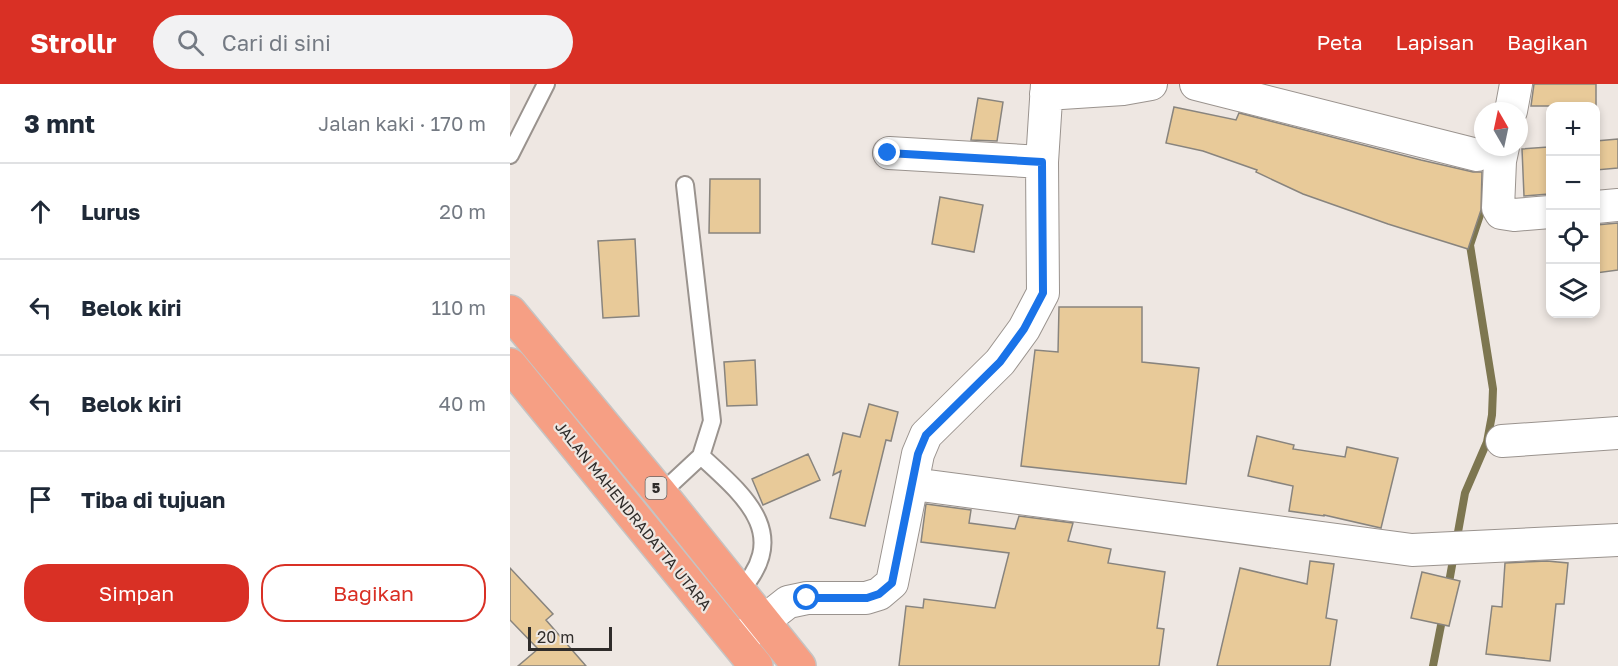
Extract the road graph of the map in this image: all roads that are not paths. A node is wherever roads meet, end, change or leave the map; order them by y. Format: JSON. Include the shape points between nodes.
{"nodes":[{"id":1,"x":546,"y":84,"type":"edge"},
{"id":2,"x":1151,"y":84,"type":"edge"},
{"id":3,"x":1196,"y":84,"type":"edge"},
{"id":4,"x":1516,"y":84,"type":"edge"},
{"id":5,"x":1047,"y":89,"type":"edge"},
{"id":6,"x":1513,"y":102,"type":"edge"},
{"id":7,"x":1474,"y":147,"type":"edge"},
{"id":8,"x":888,"y":153,"type":"dead end"},
{"id":9,"x":510,"y":155,"type":"edge"},
{"id":10,"x":1495,"y":156,"type":"edge"},
{"id":11,"x":1042,"y":162,"type":"junction"},
{"id":12,"x":686,"y":185,"type":"dead end"},
{"id":13,"x":1618,"y":205,"type":"edge"},
{"id":14,"x":1600,"y":207,"type":"edge"},
{"id":15,"x":1546,"y":212,"type":"edge"},
{"id":16,"x":510,"y":312,"type":"edge"},
{"id":17,"x":510,"y":365,"type":"edge"},
{"id":18,"x":1618,"y":433,"type":"edge"},
{"id":19,"x":1502,"y":441,"type":"dead end"},
{"id":20,"x":700,"y":456,"type":"junction"},
{"id":21,"x":913,"y":484,"type":"junction"},
{"id":22,"x":660,"y":494,"type":"junction"},
{"id":23,"x":635,"y":518,"type":"junction"},
{"id":24,"x":1618,"y":540,"type":"edge"},
{"id":25,"x":739,"y":592,"type":"junction"},
{"id":26,"x":714,"y":615,"type":"junction"},
{"id":27,"x":763,"y":621,"type":"junction"},
{"id":28,"x":747,"y":654,"type":"edge"},
{"id":29,"x":799,"y":666,"type":"edge"}],
"edges":[{"from":1,"to":9,"type":"lane"},
{"from":2,"to":5,"type":"street","via":[[1123,89]]},
{"from":3,"to":7,"type":"street"},
{"from":4,"to":6,"type":"street"},
{"from":5,"to":11,"type":"street"},
{"from":8,"to":11,"type":"street"},
{"from":10,"to":15,"type":"street","via":[[1500,161],[1501,213]]},
{"from":11,"to":21,"type":"street","via":[[1043,293],[1000,362],[926,435]]},
{"from":12,"to":20,"type":"lane","via":[[712,421]]},
{"from":13,"to":14,"type":"street"},
{"from":16,"to":22,"type":"highway","number":"5"},
{"from":17,"to":23,"type":"highway","name":"JALAN MAHENDRADATTA UTARA","number":"5"},
{"from":18,"to":19,"type":"street"},
{"from":20,"to":22,"type":"lane"},
{"from":20,"to":25,"type":"lane","via":[[735,486],[761,525],[759,567]]},
{"from":21,"to":24,"type":"street","via":[[1412,550]]},
{"from":21,"to":27,"type":"street","via":[[892,583],[867,598],[807,598],[788,602]]},
{"from":22,"to":23,"type":"lane"},
{"from":22,"to":25,"type":"highway","number":"5"},
{"from":23,"to":26,"type":"highway","name":"JALAN MAHENDRADATTA UTARA","number":"5"},
{"from":25,"to":26,"type":"lane"},
{"from":25,"to":27,"type":"highway","number":"5"},
{"from":26,"to":28,"type":"highway","name":"JALAN MAHENDRADATTA UTARA","number":"5"},
{"from":27,"to":28,"type":"street"},
{"from":27,"to":29,"type":"highway","number":"5"}]}
